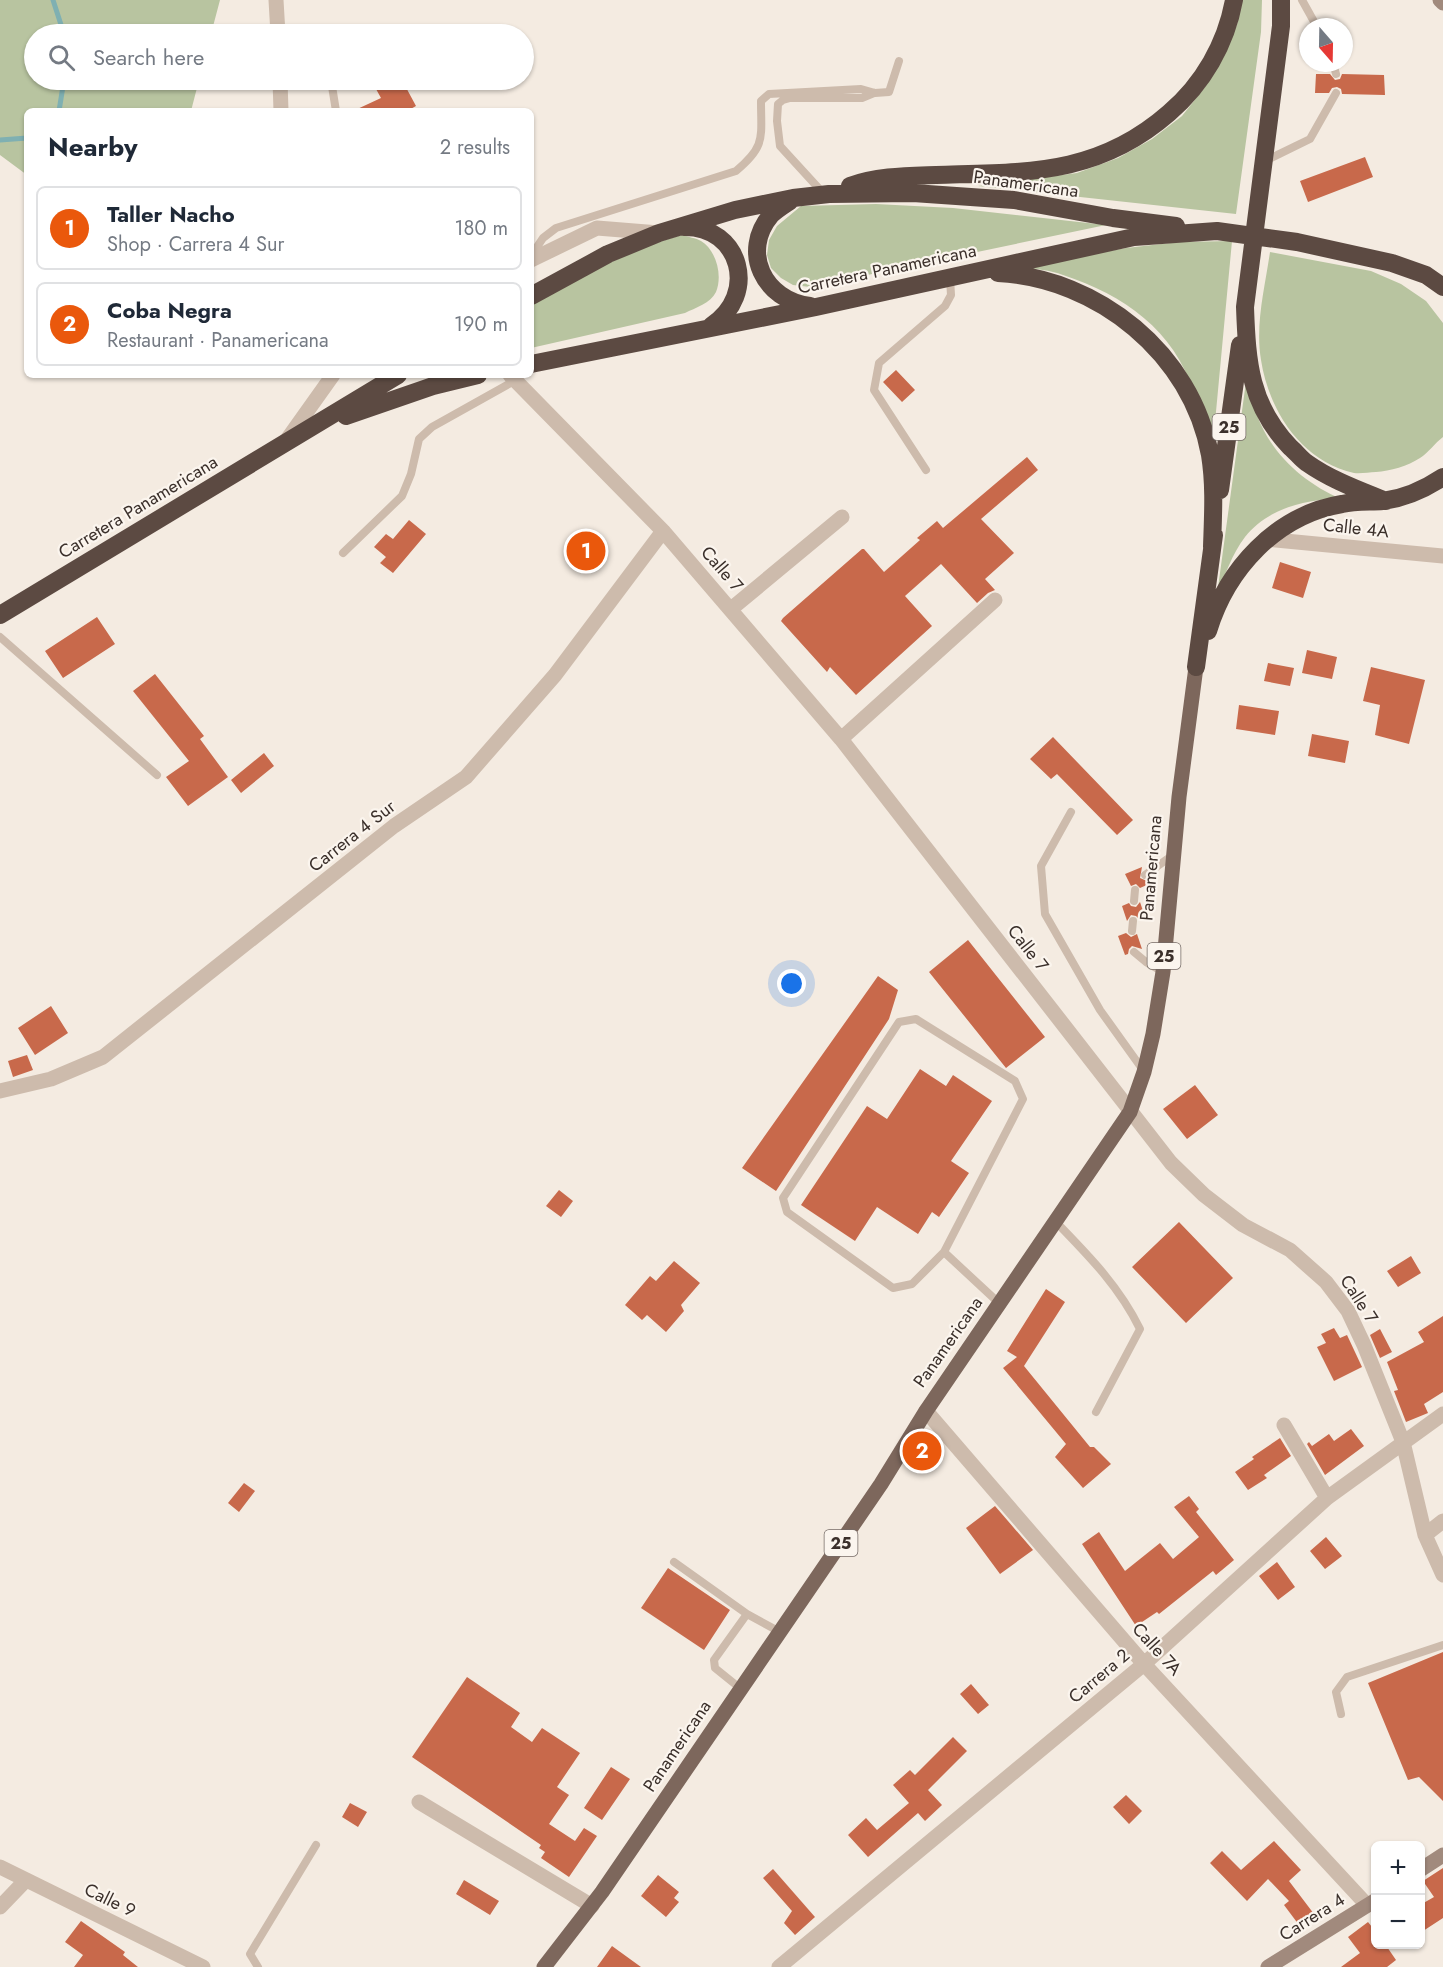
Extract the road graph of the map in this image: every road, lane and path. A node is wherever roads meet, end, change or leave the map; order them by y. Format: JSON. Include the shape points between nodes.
{"nodes":[{"id":1,"x":276,"y":0,"type":"edge"},
{"id":2,"x":1234,"y":0,"type":"edge"},
{"id":3,"x":1281,"y":0,"type":"edge"},
{"id":4,"x":1302,"y":0,"type":"edge"},
{"id":5,"x":1312,"y":18,"type":"edge"},
{"id":6,"x":277,"y":24,"type":"edge"},
{"id":7,"x":899,"y":61,"type":"dead end"},
{"id":8,"x":280,"y":90,"type":"edge"},
{"id":9,"x":333,"y":90,"type":"edge"},
{"id":10,"x":875,"y":93,"type":"junction"},
{"id":11,"x":1336,"y":93,"type":"dead end"},
{"id":12,"x":281,"y":108,"type":"edge"},
{"id":13,"x":336,"y":108,"type":"edge"},
{"id":14,"x":1264,"y":162,"type":"junction"},
{"id":15,"x":827,"y":194,"type":"junction"},
{"id":16,"x":793,"y":198,"type":"junction"},
{"id":17,"x":667,"y":230,"type":"junction"},
{"id":18,"x":1217,"y":231,"type":"junction"},
{"id":19,"x":534,"y":253,"type":"edge"},
{"id":20,"x":534,"y":257,"type":"edge"},
{"id":21,"x":975,"y":271,"type":"junction"},
{"id":22,"x":950,"y":277,"type":"junction"},
{"id":23,"x":1443,"y":287,"type":"edge"},
{"id":24,"x":534,"y":294,"type":"edge"},
{"id":25,"x":816,"y":307,"type":"junction"},
{"id":26,"x":1245,"y":307,"type":"junction"},
{"id":27,"x":707,"y":329,"type":"junction"},
{"id":28,"x":534,"y":363,"type":"edge"},
{"id":29,"x":331,"y":378,"type":"edge"},
{"id":30,"x":393,"y":378,"type":"edge"},
{"id":31,"x":466,"y":378,"type":"edge"},
{"id":32,"x":513,"y":378,"type":"edge"},
{"id":33,"x":292,"y":438,"type":"junction"},
{"id":34,"x":926,"y":470,"type":"dead end"},
{"id":35,"x":1443,"y":477,"type":"edge"},
{"id":36,"x":1386,"y":501,"type":"junction"},
{"id":37,"x":842,"y":517,"type":"dead end"},
{"id":38,"x":663,"y":531,"type":"junction"},
{"id":39,"x":1265,"y":539,"type":"junction"},
{"id":40,"x":1212,"y":547,"type":"junction"},
{"id":41,"x":343,"y":553,"type":"dead end"},
{"id":42,"x":1443,"y":556,"type":"edge"},
{"id":43,"x":995,"y":600,"type":"dead end"},
{"id":44,"x":731,"y":609,"type":"junction"},
{"id":45,"x":0,"y":615,"type":"edge"},
{"id":46,"x":0,"y":638,"type":"edge"},
{"id":47,"x":1196,"y":667,"type":"junction"},
{"id":48,"x":841,"y":739,"type":"junction"},
{"id":49,"x":158,"y":775,"type":"dead end"},
{"id":50,"x":1071,"y":812,"type":"dead end"},
{"id":51,"x":1174,"y":854,"type":"junction"},
{"id":52,"x":1145,"y":875,"type":"dead end"},
{"id":53,"x":1135,"y":890,"type":"dead end"},
{"id":54,"x":1134,"y":901,"type":"dead end"},
{"id":55,"x":1133,"y":921,"type":"dead end"},
{"id":56,"x":1132,"y":931,"type":"dead end"},
{"id":57,"x":1134,"y":952,"type":"dead end"},
{"id":58,"x":1163,"y":972,"type":"junction"},
{"id":59,"x":1144,"y":1072,"type":"junction"},
{"id":60,"x":0,"y":1091,"type":"edge"},
{"id":61,"x":1130,"y":1112,"type":"junction"},
{"id":62,"x":1055,"y":1221,"type":"junction"},
{"id":63,"x":944,"y":1252,"type":"junction"},
{"id":64,"x":1000,"y":1304,"type":"junction"},
{"id":65,"x":926,"y":1411,"type":"junction"},
{"id":66,"x":1096,"y":1412,"type":"dead end"},
{"id":67,"x":1443,"y":1414,"type":"edge"},
{"id":68,"x":1284,"y":1425,"type":"dead end"},
{"id":69,"x":1403,"y":1442,"type":"junction"},
{"id":70,"x":1327,"y":1498,"type":"junction"},
{"id":71,"x":1443,"y":1521,"type":"edge"},
{"id":72,"x":1425,"y":1535,"type":"junction"},
{"id":73,"x":674,"y":1562,"type":"dead end"},
{"id":74,"x":1443,"y":1575,"type":"edge"},
{"id":75,"x":747,"y":1614,"type":"junction"},
{"id":76,"x":780,"y":1632,"type":"junction"},
{"id":77,"x":1443,"y":1645,"type":"edge"},
{"id":78,"x":1144,"y":1664,"type":"junction"},
{"id":79,"x":741,"y":1689,"type":"junction"},
{"id":80,"x":1341,"y":1714,"type":"dead end"},
{"id":81,"x":419,"y":1802,"type":"dead end"},
{"id":82,"x":316,"y":1845,"type":"dead end"},
{"id":83,"x":1443,"y":1855,"type":"edge"},
{"id":84,"x":0,"y":1867,"type":"edge"},
{"id":85,"x":1425,"y":1867,"type":"edge"},
{"id":86,"x":25,"y":1881,"type":"junction"},
{"id":87,"x":1371,"y":1902,"type":"edge"},
{"id":88,"x":592,"y":1906,"type":"junction"},
{"id":89,"x":0,"y":1907,"type":"edge"},
{"id":90,"x":203,"y":1967,"type":"edge"},
{"id":91,"x":258,"y":1967,"type":"edge"},
{"id":92,"x":544,"y":1967,"type":"edge"},
{"id":93,"x":779,"y":1967,"type":"edge"},
{"id":94,"x":1268,"y":1967,"type":"edge"}],
"edges":[{"from":1,"to":6,"type":"street"},
{"from":2,"to":15,"type":"highway","via":[[1221,43],[1204,75],[1182,102],[1128,144],[1058,168],[900,177],[858,183]]},
{"from":3,"to":14,"type":"highway","number":"25"},
{"from":4,"to":5,"type":"lane"},
{"from":7,"to":10,"type":"lane","via":[[889,92]]},
{"from":8,"to":12,"type":"street"},
{"from":9,"to":13,"type":"lane"},
{"from":10,"to":15,"type":"lane","via":[[862,98],[790,98],[778,104],[780,146]]},
{"from":10,"to":19,"type":"lane","via":[[861,90],[769,94],[761,101],[759,146],[736,171],[556,228],[543,238]]},
{"from":11,"to":14,"type":"lane","via":[[1310,139]]},
{"from":14,"to":26,"type":"highway","number":"25"},
{"from":15,"to":16,"type":"highway"},
{"from":15,"to":18,"type":"highway","name":"Panamericana","via":[[913,193],[1014,200]]},
{"from":16,"to":17,"type":"highway"},
{"from":16,"to":25,"type":"highway","via":[[771,215],[760,233],[757,255],[763,276],[776,293],[795,304]]},
{"from":17,"to":20,"type":"street","via":[[597,228]]},
{"from":17,"to":24,"type":"highway","via":[[608,254]]},
{"from":17,"to":27,"type":"highway","via":[[695,227],[714,234],[728,247],[737,264],[740,283],[735,302],[723,318]]},
{"from":18,"to":21,"type":"highway","name":"Carretera Panamericana","via":[[1134,237]]},
{"from":18,"to":23,"type":"highway","name":"Carretera Panamericana","via":[[1297,242],[1392,262],[1426,275]]},
{"from":21,"to":22,"type":"highway","name":"Carretera Panamericana"},
{"from":21,"to":40,"type":"highway","via":[[1022,274],[1066,286],[1108,306],[1144,335],[1174,370],[1196,410],[1210,454]]},
{"from":22,"to":25,"type":"highway","name":"Carretera Panamericana"},
{"from":22,"to":34,"type":"lane","via":[[951,294],[945,306],[879,363],[874,390]]},
{"from":25,"to":27,"type":"highway","name":"Carretera Panamericana"},
{"from":26,"to":36,"type":"highway","via":[[1246,351],[1255,393],[1275,431],[1305,462],[1343,484]]},
{"from":26,"to":40,"type":"highway","name":"Panamericana","number":"25"},
{"from":27,"to":28,"type":"highway","name":"Carretera Panamericana"},
{"from":29,"to":33,"type":"street"},
{"from":30,"to":33,"type":"highway","name":"Carretera Panamericana"},
{"from":31,"to":33,"type":"highway","name":"Carretera Panamericana","via":[[388,400]]},
{"from":32,"to":38,"type":"street","name":"Calle 7"},
{"from":32,"to":41,"type":"lane","via":[[432,426],[419,439],[402,496]]},
{"from":33,"to":45,"type":"highway","name":"Carretera Panamericana"},
{"from":35,"to":36,"type":"highway","via":[[1423,490]]},
{"from":36,"to":39,"type":"highway","name":"Panamericana","via":[[1341,504],[1302,516]]},
{"from":37,"to":44,"type":"street"},
{"from":38,"to":44,"type":"street","name":"Calle 7"},
{"from":38,"to":60,"type":"street","name":"Carrera 4 Sur","via":[[555,675],[466,777],[394,826],[103,1057],[51,1079]]},
{"from":39,"to":42,"type":"street","name":"Calle 4A"},
{"from":39,"to":47,"type":"highway","name":"Panamericana","via":[[1234,576],[1212,618]]},
{"from":40,"to":47,"type":"highway","name":"Panamericana","number":"25"},
{"from":43,"to":48,"type":"street"},
{"from":44,"to":48,"type":"street","name":"Calle 7"},
{"from":46,"to":49,"type":"lane"},
{"from":47,"to":51,"type":"main road","name":"Panamericana","number":"25"},
{"from":48,"to":61,"type":"street","name":"Calle 7"},
{"from":50,"to":59,"type":"lane","via":[[1041,866],[1045,914],[1100,1010]]},
{"from":51,"to":52,"type":"lane"},
{"from":51,"to":58,"type":"main road","name":"Panamericana","number":"25"},
{"from":53,"to":54,"type":"lane"},
{"from":55,"to":56,"type":"lane"},
{"from":57,"to":58,"type":"lane"},
{"from":58,"to":59,"type":"main road","name":"Panamericana","number":"25"},
{"from":59,"to":61,"type":"main road","name":"Panamericana","number":"25"},
{"from":61,"to":62,"type":"main road","name":"Panamericana","number":"25"},
{"from":61,"to":69,"type":"street","name":"Calle 7","via":[[1204,1195],[1243,1225],[1290,1250],[1326,1282],[1348,1311]]},
{"from":62,"to":64,"type":"main road","name":"Panamericana","number":"25"},
{"from":62,"to":66,"type":"lane","via":[[1099,1266],[1128,1305],[1140,1329]]},
{"from":63,"to":63,"type":"lane","via":[[912,1284],[893,1288],[787,1212],[783,1198],[899,1022],[916,1019],[1015,1081],[1023,1099]]},
{"from":63,"to":64,"type":"lane"},
{"from":64,"to":65,"type":"main road","name":"Panamericana","number":"25"},
{"from":65,"to":76,"type":"main road","name":"Panamericana","number":"25"},
{"from":65,"to":78,"type":"street","name":"Calle 7A"},
{"from":67,"to":69,"type":"street","name":"Carrera 2"},
{"from":68,"to":70,"type":"street"},
{"from":69,"to":70,"type":"street","name":"Carrera 2"},
{"from":69,"to":72,"type":"street","name":"Calle 7"},
{"from":70,"to":78,"type":"street","name":"Carrera 2"},
{"from":71,"to":72,"type":"street"},
{"from":72,"to":74,"type":"street","name":"Calle 7"},
{"from":73,"to":75,"type":"lane"},
{"from":75,"to":76,"type":"lane"},
{"from":75,"to":79,"type":"lane","via":[[714,1660],[715,1668]]},
{"from":76,"to":79,"type":"main road","name":"Panamericana","number":"25"},
{"from":77,"to":80,"type":"lane","via":[[1347,1677],[1336,1692]]},
{"from":78,"to":87,"type":"street","name":"Calle 7A"},
{"from":78,"to":93,"type":"street","name":"Carrera 2"},
{"from":79,"to":88,"type":"main road","name":"Panamericana","number":"25"},
{"from":81,"to":88,"type":"street"},
{"from":82,"to":91,"type":"lane","via":[[250,1954]]},
{"from":83,"to":85,"type":"street"},
{"from":84,"to":86,"type":"street","name":"Calle 9"},
{"from":86,"to":89,"type":"street"},
{"from":86,"to":90,"type":"street","name":"Calle 9"},
{"from":87,"to":94,"type":"street","name":"Carrera 4"},
{"from":88,"to":92,"type":"main road","name":"Panamericana","number":"25"}]}
